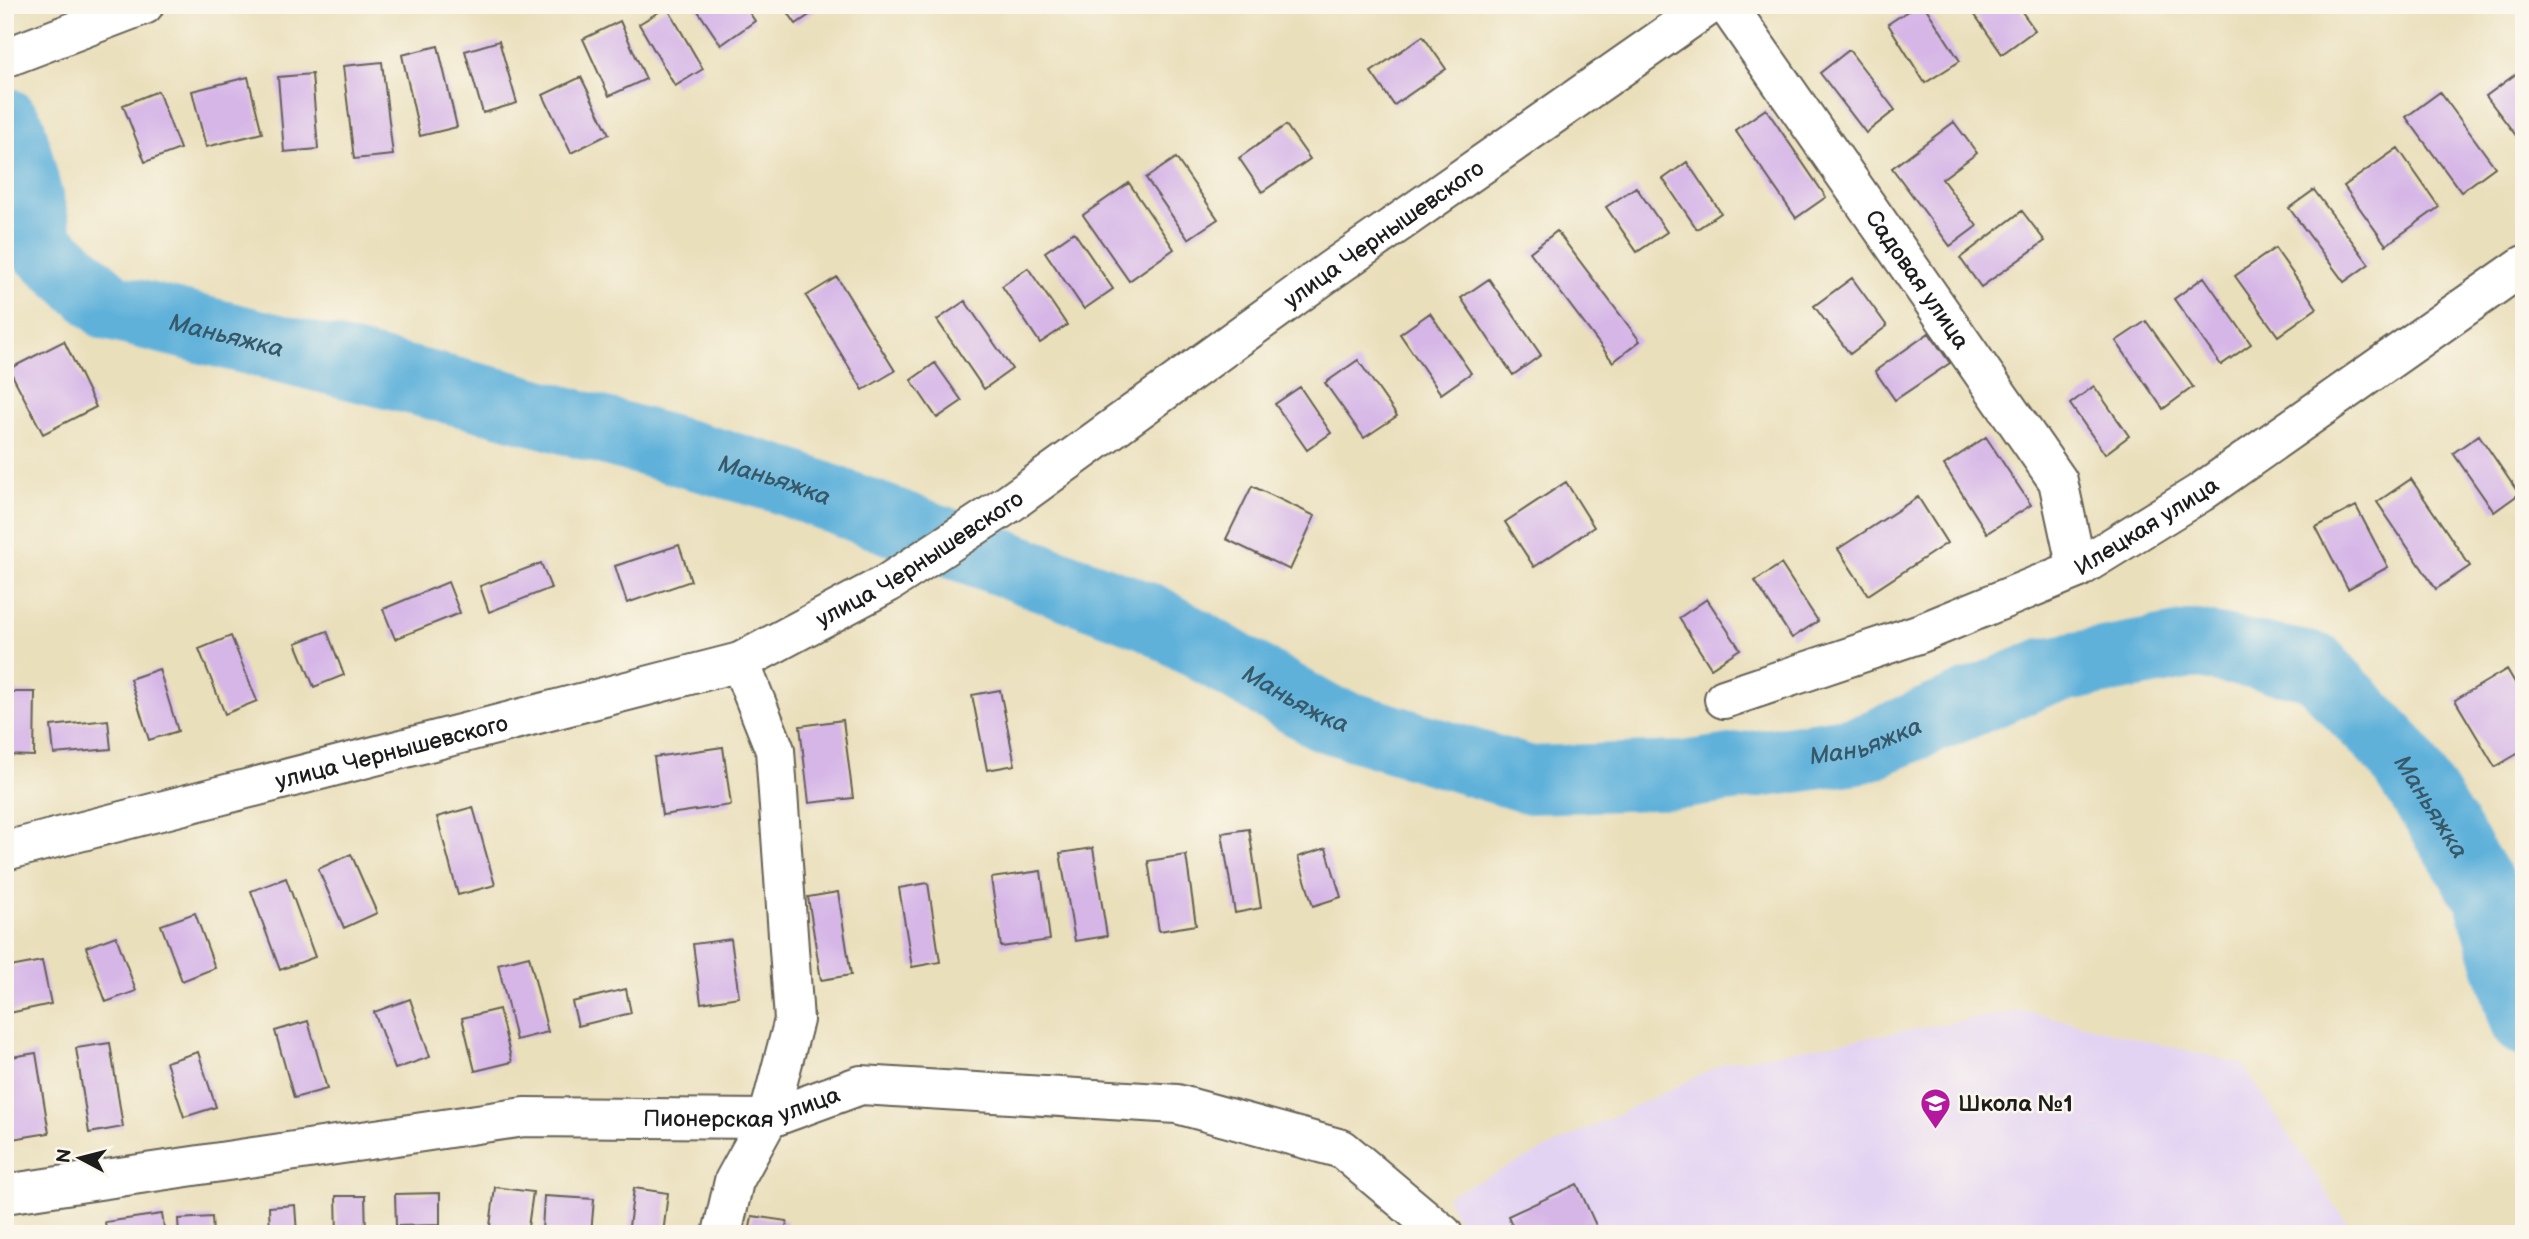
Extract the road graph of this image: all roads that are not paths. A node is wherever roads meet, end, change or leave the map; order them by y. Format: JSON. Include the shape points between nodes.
{"nodes":[{"id":1,"x":144,"y":5,"type":"edge"},
{"id":2,"x":1710,"y":5,"type":"edge"},
{"id":3,"x":1727,"y":5,"type":"edge"},
{"id":4,"x":14,"y":54,"type":"edge"},
{"id":5,"x":2524,"y":265,"type":"edge"},
{"id":6,"x":2077,"y":569,"type":"junction"},
{"id":7,"x":740,"y":662,"type":"junction"},
{"id":8,"x":1724,"y":699,"type":"dead end"},
{"id":9,"x":5,"y":851,"type":"edge"},
{"id":10,"x":768,"y":1119,"type":"junction"},
{"id":11,"x":5,"y":1194,"type":"edge"},
{"id":12,"x":722,"y":1234,"type":"edge"},
{"id":13,"x":1443,"y":1234,"type":"edge"}],
"edges":[{"from":1,"to":4,"type":"street"},
{"from":2,"to":7,"type":"street","name":"улица Чернышевского","via":[[1331,270],[1010,503],[888,583]]},
{"from":3,"to":6,"type":"street","name":"Садовая улица","via":[[2058,481]]},
{"from":5,"to":6,"type":"street","name":"Илецкая улица","via":[[2200,494]]},
{"from":6,"to":8,"type":"street","name":"Илецкая улица","via":[[1921,633]]},
{"from":7,"to":9,"type":"street","name":"улица Чернышевского"},
{"from":7,"to":10,"type":"street","via":[[775,750],[794,1020]]},
{"from":10,"to":11,"type":"street","name":"Пионерская улица","via":[[524,1117]]},
{"from":10,"to":12,"type":"street","via":[[734,1181]]},
{"from":10,"to":13,"type":"street","name":"Пионерская улица","via":[[861,1085],[1177,1104],[1342,1149]]}]}
